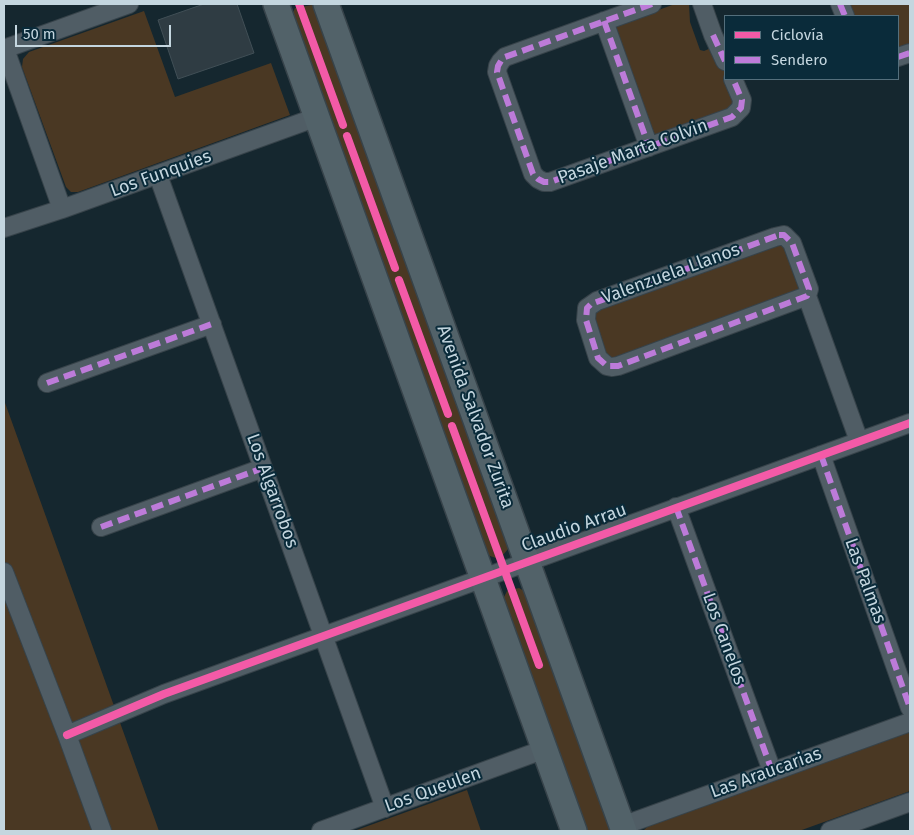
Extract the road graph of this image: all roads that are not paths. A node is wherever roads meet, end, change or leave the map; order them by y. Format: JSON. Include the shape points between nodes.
{"nodes":[{"id":1,"x":129,"y":4,"type":"edge"},
{"id":2,"x":276,"y":4,"type":"edge"},
{"id":3,"x":326,"y":4,"type":"edge"},
{"id":4,"x":652,"y":4,"type":"edge"},
{"id":5,"x":702,"y":4,"type":"edge"},
{"id":6,"x":97,"y":9,"type":"edge"},
{"id":7,"x":604,"y":21,"type":"junction"},
{"id":8,"x":4,"y":49,"type":"edge"},
{"id":9,"x":724,"y":59,"type":"edge"},
{"id":10,"x":733,"y":80,"type":"edge"},
{"id":11,"x":317,"y":117,"type":"junction"},
{"id":12,"x":649,"y":147,"type":"junction"},
{"id":13,"x":158,"y":175,"type":"junction"},
{"id":14,"x":62,"y":209,"type":"junction"},
{"id":15,"x":4,"y":228,"type":"edge"},
{"id":16,"x":807,"y":296,"type":"junction"},
{"id":17,"x":212,"y":324,"type":"junction"},
{"id":18,"x":47,"y":383,"type":"dead end"},
{"id":19,"x":910,"y":423,"type":"edge"},
{"id":20,"x":859,"y":441,"type":"junction"},
{"id":21,"x":821,"y":455,"type":"junction"},
{"id":22,"x":263,"y":468,"type":"junction"},
{"id":23,"x":676,"y":507,"type":"junction"},
{"id":24,"x":101,"y":527,"type":"dead end"},
{"id":25,"x":527,"y":561,"type":"junction"},
{"id":26,"x":4,"y":572,"type":"edge"},
{"id":27,"x":483,"y":578,"type":"junction"},
{"id":28,"x":324,"y":636,"type":"junction"},
{"id":29,"x":910,"y":708,"type":"edge"},
{"id":30,"x":910,"y":722,"type":"edge"},
{"id":31,"x":67,"y":735,"type":"junction"},
{"id":32,"x":545,"y":749,"type":"junction"},
{"id":33,"x":772,"y":771,"type":"junction"},
{"id":34,"x":910,"y":802,"type":"edge"},
{"id":35,"x":385,"y":808,"type":"junction"},
{"id":36,"x":623,"y":828,"type":"edge"},
{"id":37,"x":102,"y":831,"type":"edge"},
{"id":38,"x":321,"y":831,"type":"edge"},
{"id":39,"x":574,"y":831,"type":"edge"},
{"id":40,"x":830,"y":831,"type":"edge"}],
"edges":[{"from":1,"to":6,"type":"street"},
{"from":2,"to":11,"type":"main road"},
{"from":3,"to":25,"type":"main road","name":"Avenida Salvador Zurita"},
{"from":4,"to":7,"type":"street","name":"Pasaje Marta Colvin"},
{"from":5,"to":9,"type":"street"},
{"from":6,"to":8,"type":"street"},
{"from":7,"to":12,"type":"street"},
{"from":7,"to":12,"type":"street","name":"Pasaje Marta Colvin","via":[[505,57],[498,66],[533,174],[544,182],[550,182]]},
{"from":8,"to":14,"type":"street"},
{"from":10,"to":12,"type":"street","name":"Pasaje Marta Colvin","via":[[742,100],[741,108],[732,117]]},
{"from":11,"to":13,"type":"street","name":"Los Funquies"},
{"from":11,"to":27,"type":"main road"},
{"from":13,"to":14,"type":"street","name":"Los Funquies"},
{"from":13,"to":17,"type":"street","name":"Los Algarrobos"},
{"from":14,"to":15,"type":"street","name":"Los Funquies"},
{"from":16,"to":16,"type":"street","name":"Valenzuela Llanos","via":[[809,289],[792,243],[784,235],[779,235],[597,301],[588,308],[586,320],[598,358],[612,367]]},
{"from":16,"to":20,"type":"street","name":"Valenzuela Llanos"},
{"from":17,"to":18,"type":"street"},
{"from":17,"to":22,"type":"street","name":"Los Algarrobos"},
{"from":19,"to":20,"type":"street","name":"Claudio Arrau"},
{"from":20,"to":21,"type":"street","name":"Claudio Arrau"},
{"from":21,"to":23,"type":"street","name":"Claudio Arrau"},
{"from":21,"to":29,"type":"street","name":"Las Palmas"},
{"from":22,"to":24,"type":"street"},
{"from":22,"to":28,"type":"street","name":"Los Algarrobos"},
{"from":23,"to":25,"type":"street","name":"Claudio Arrau"},
{"from":23,"to":33,"type":"street","name":"Los Canelos"},
{"from":25,"to":27,"type":"street","name":"Claudio Arrau"},
{"from":25,"to":36,"type":"main road","name":"Avenida Salvador Zurita"},
{"from":26,"to":31,"type":"street"},
{"from":27,"to":28,"type":"street","name":"Claudio Arrau"},
{"from":27,"to":32,"type":"main road"},
{"from":28,"to":31,"type":"street","name":"Claudio Arrau","via":[[164,694]]},
{"from":28,"to":35,"type":"street","name":"Los Algarrobos"},
{"from":30,"to":33,"type":"street","name":"Las Araucarias"},
{"from":31,"to":37,"type":"street"},
{"from":32,"to":35,"type":"street","name":"Los Queulen"},
{"from":32,"to":39,"type":"main road"},
{"from":33,"to":36,"type":"street","name":"Las Araucarias"},
{"from":34,"to":40,"type":"street"},
{"from":35,"to":38,"type":"street","name":"Los Queulen"}]}
